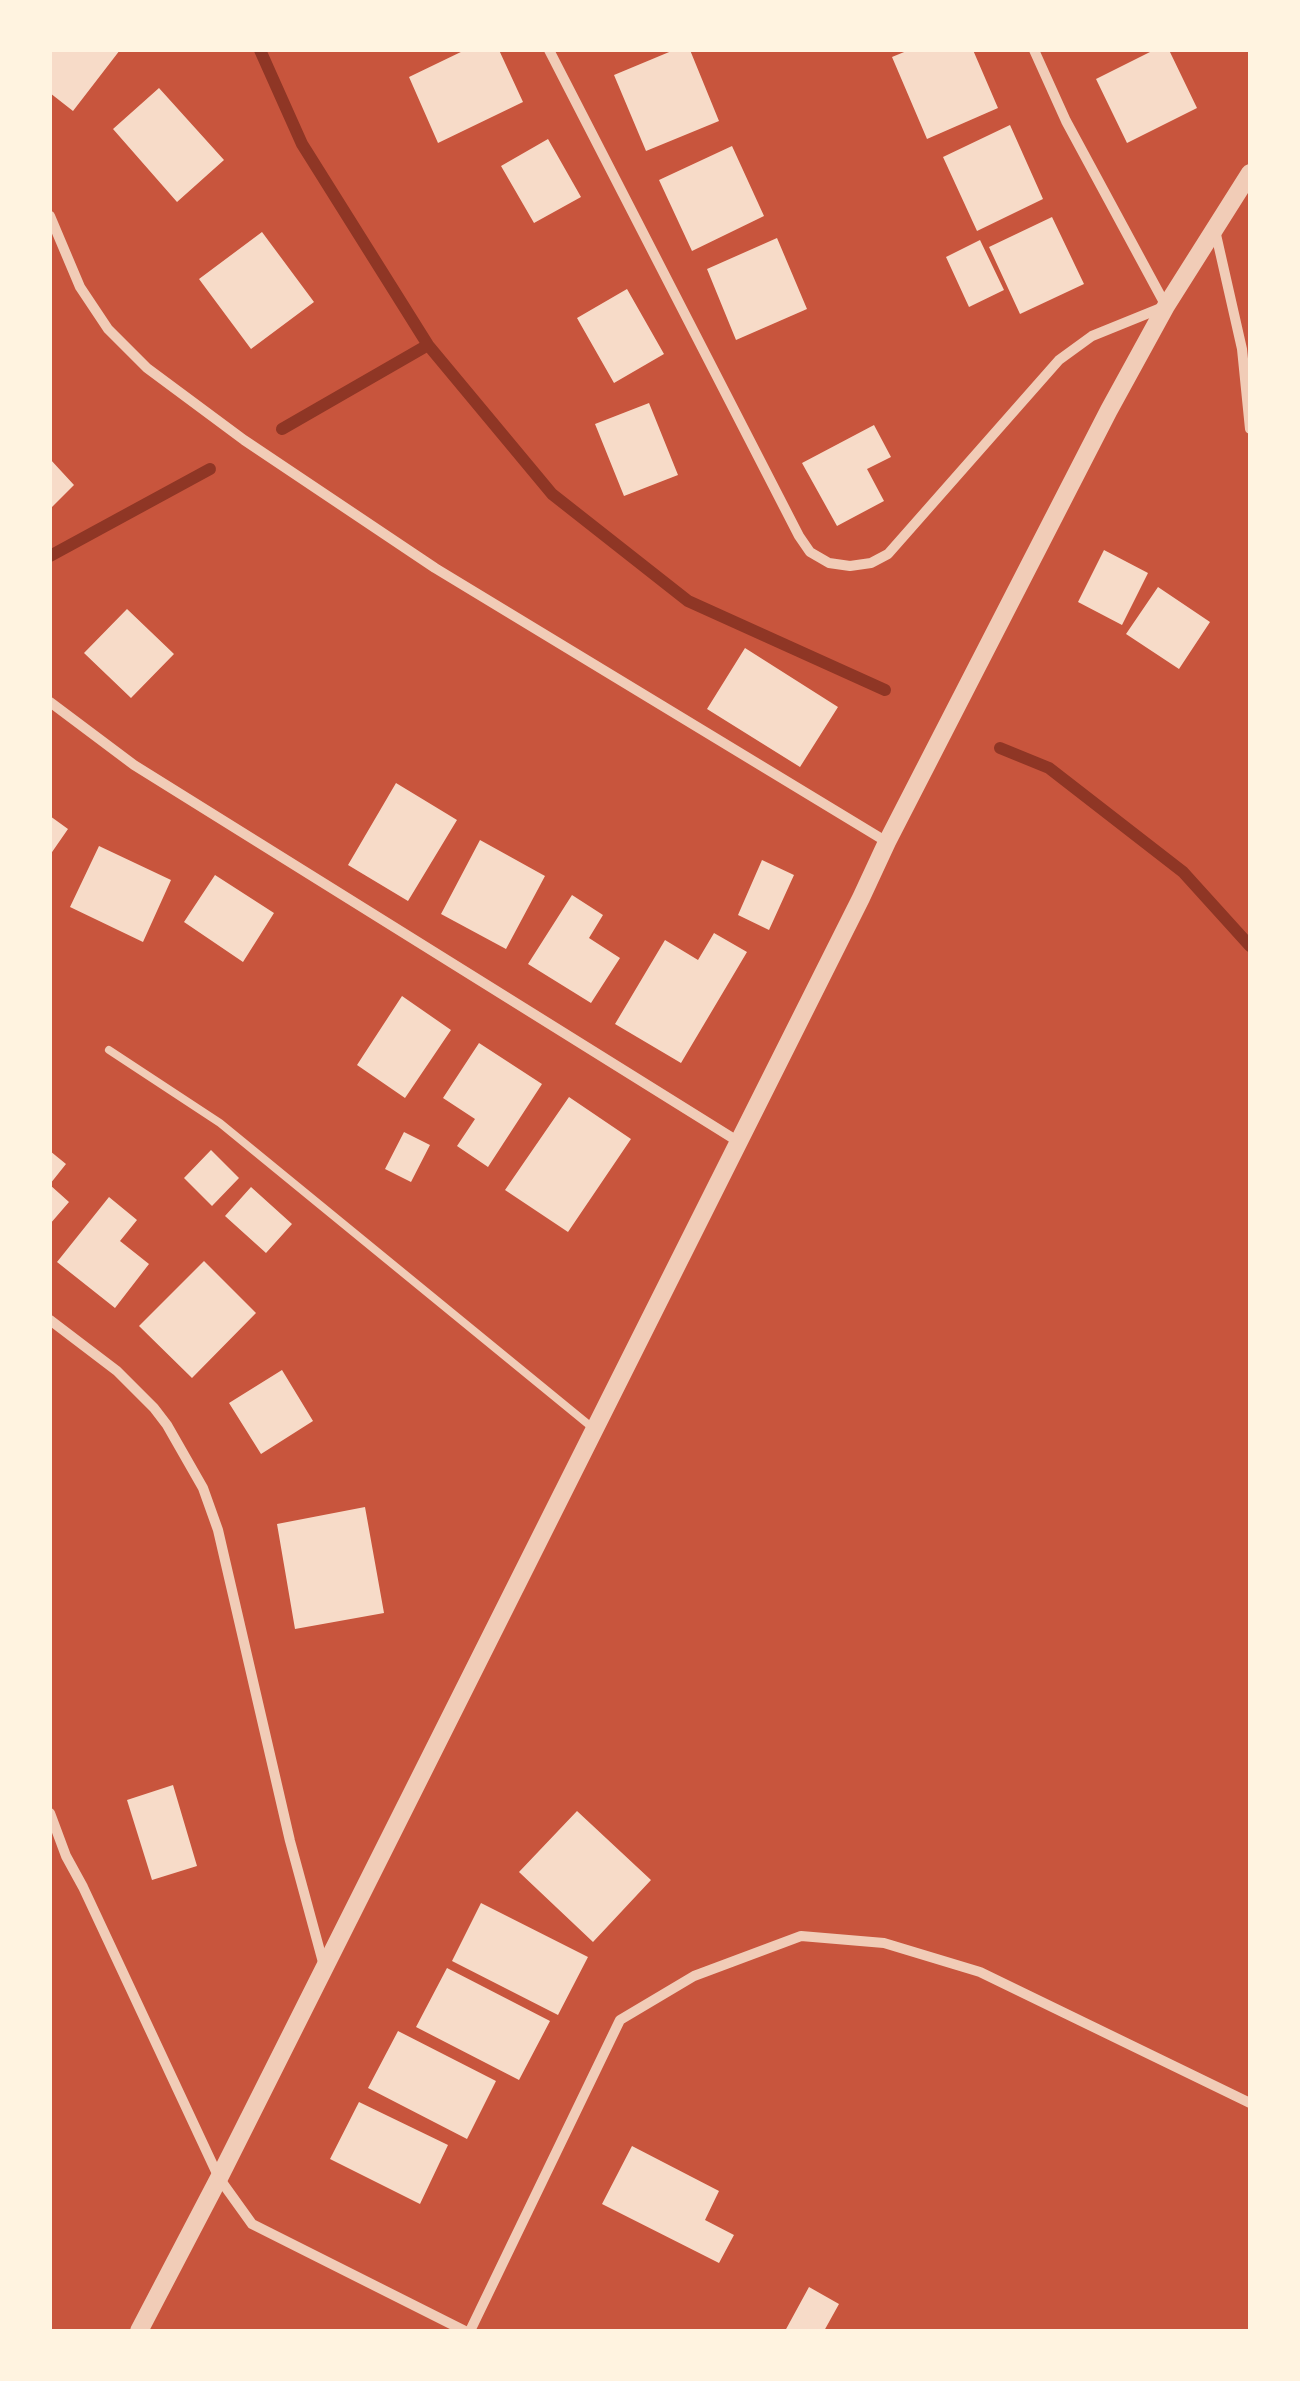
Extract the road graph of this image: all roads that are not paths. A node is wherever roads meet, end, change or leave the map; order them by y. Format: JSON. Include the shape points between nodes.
{"nodes":[{"id":1,"x":549,"y":50,"type":"edge"},
{"id":2,"x":1034,"y":50,"type":"edge"},
{"id":3,"x":1250,"y":174,"type":"edge"},
{"id":4,"x":50,"y":216,"type":"edge"},
{"id":5,"x":1215,"y":228,"type":"junction"},
{"id":6,"x":1166,"y":306,"type":"junction"},
{"id":7,"x":1250,"y":429,"type":"edge"},
{"id":8,"x":50,"y":702,"type":"edge"},
{"id":9,"x":886,"y":842,"type":"junction"},
{"id":10,"x":109,"y":1050,"type":"dead end"},
{"id":11,"x":739,"y":1142,"type":"junction"},
{"id":12,"x":50,"y":1320,"type":"edge"},
{"id":13,"x":594,"y":1429,"type":"junction"},
{"id":14,"x":50,"y":1813,"type":"edge"},
{"id":15,"x":50,"y":1856,"type":"edge"},
{"id":16,"x":66,"y":1856,"type":"junction"},
{"id":17,"x":324,"y":1968,"type":"junction"},
{"id":18,"x":1250,"y":2103,"type":"edge"},
{"id":19,"x":219,"y":2178,"type":"junction"},
{"id":20,"x":138,"y":2331,"type":"edge"},
{"id":21,"x":468,"y":2331,"type":"edge"}],
"edges":[{"from":1,"to":6,"type":"street","via":[[799,536],[829,563],[871,563],[888,554],[1058,360],[1092,336]]},
{"from":2,"to":6,"type":"street"},
{"from":3,"to":5,"type":"street"},
{"from":4,"to":9,"type":"street","via":[[80,287],[147,368],[435,568]]},
{"from":5,"to":6,"type":"street"},
{"from":5,"to":7,"type":"street","via":[[1242,349]]},
{"from":6,"to":9,"type":"street"},
{"from":8,"to":11,"type":"street","via":[[134,765]]},
{"from":9,"to":11,"type":"street"},
{"from":10,"to":13,"type":"lane","via":[[220,1123]]},
{"from":11,"to":13,"type":"street"},
{"from":12,"to":17,"type":"street","via":[[154,1408],[203,1488]]},
{"from":13,"to":17,"type":"street"},
{"from":14,"to":16,"type":"street"},
{"from":15,"to":16,"type":"street"},
{"from":16,"to":19,"type":"street"},
{"from":17,"to":19,"type":"street"},
{"from":18,"to":21,"type":"street","via":[[980,1972],[884,1943],[801,1936],[694,1976],[620,2020]]},
{"from":19,"to":20,"type":"street"},
{"from":19,"to":21,"type":"street","via":[[252,2224]]}]}
